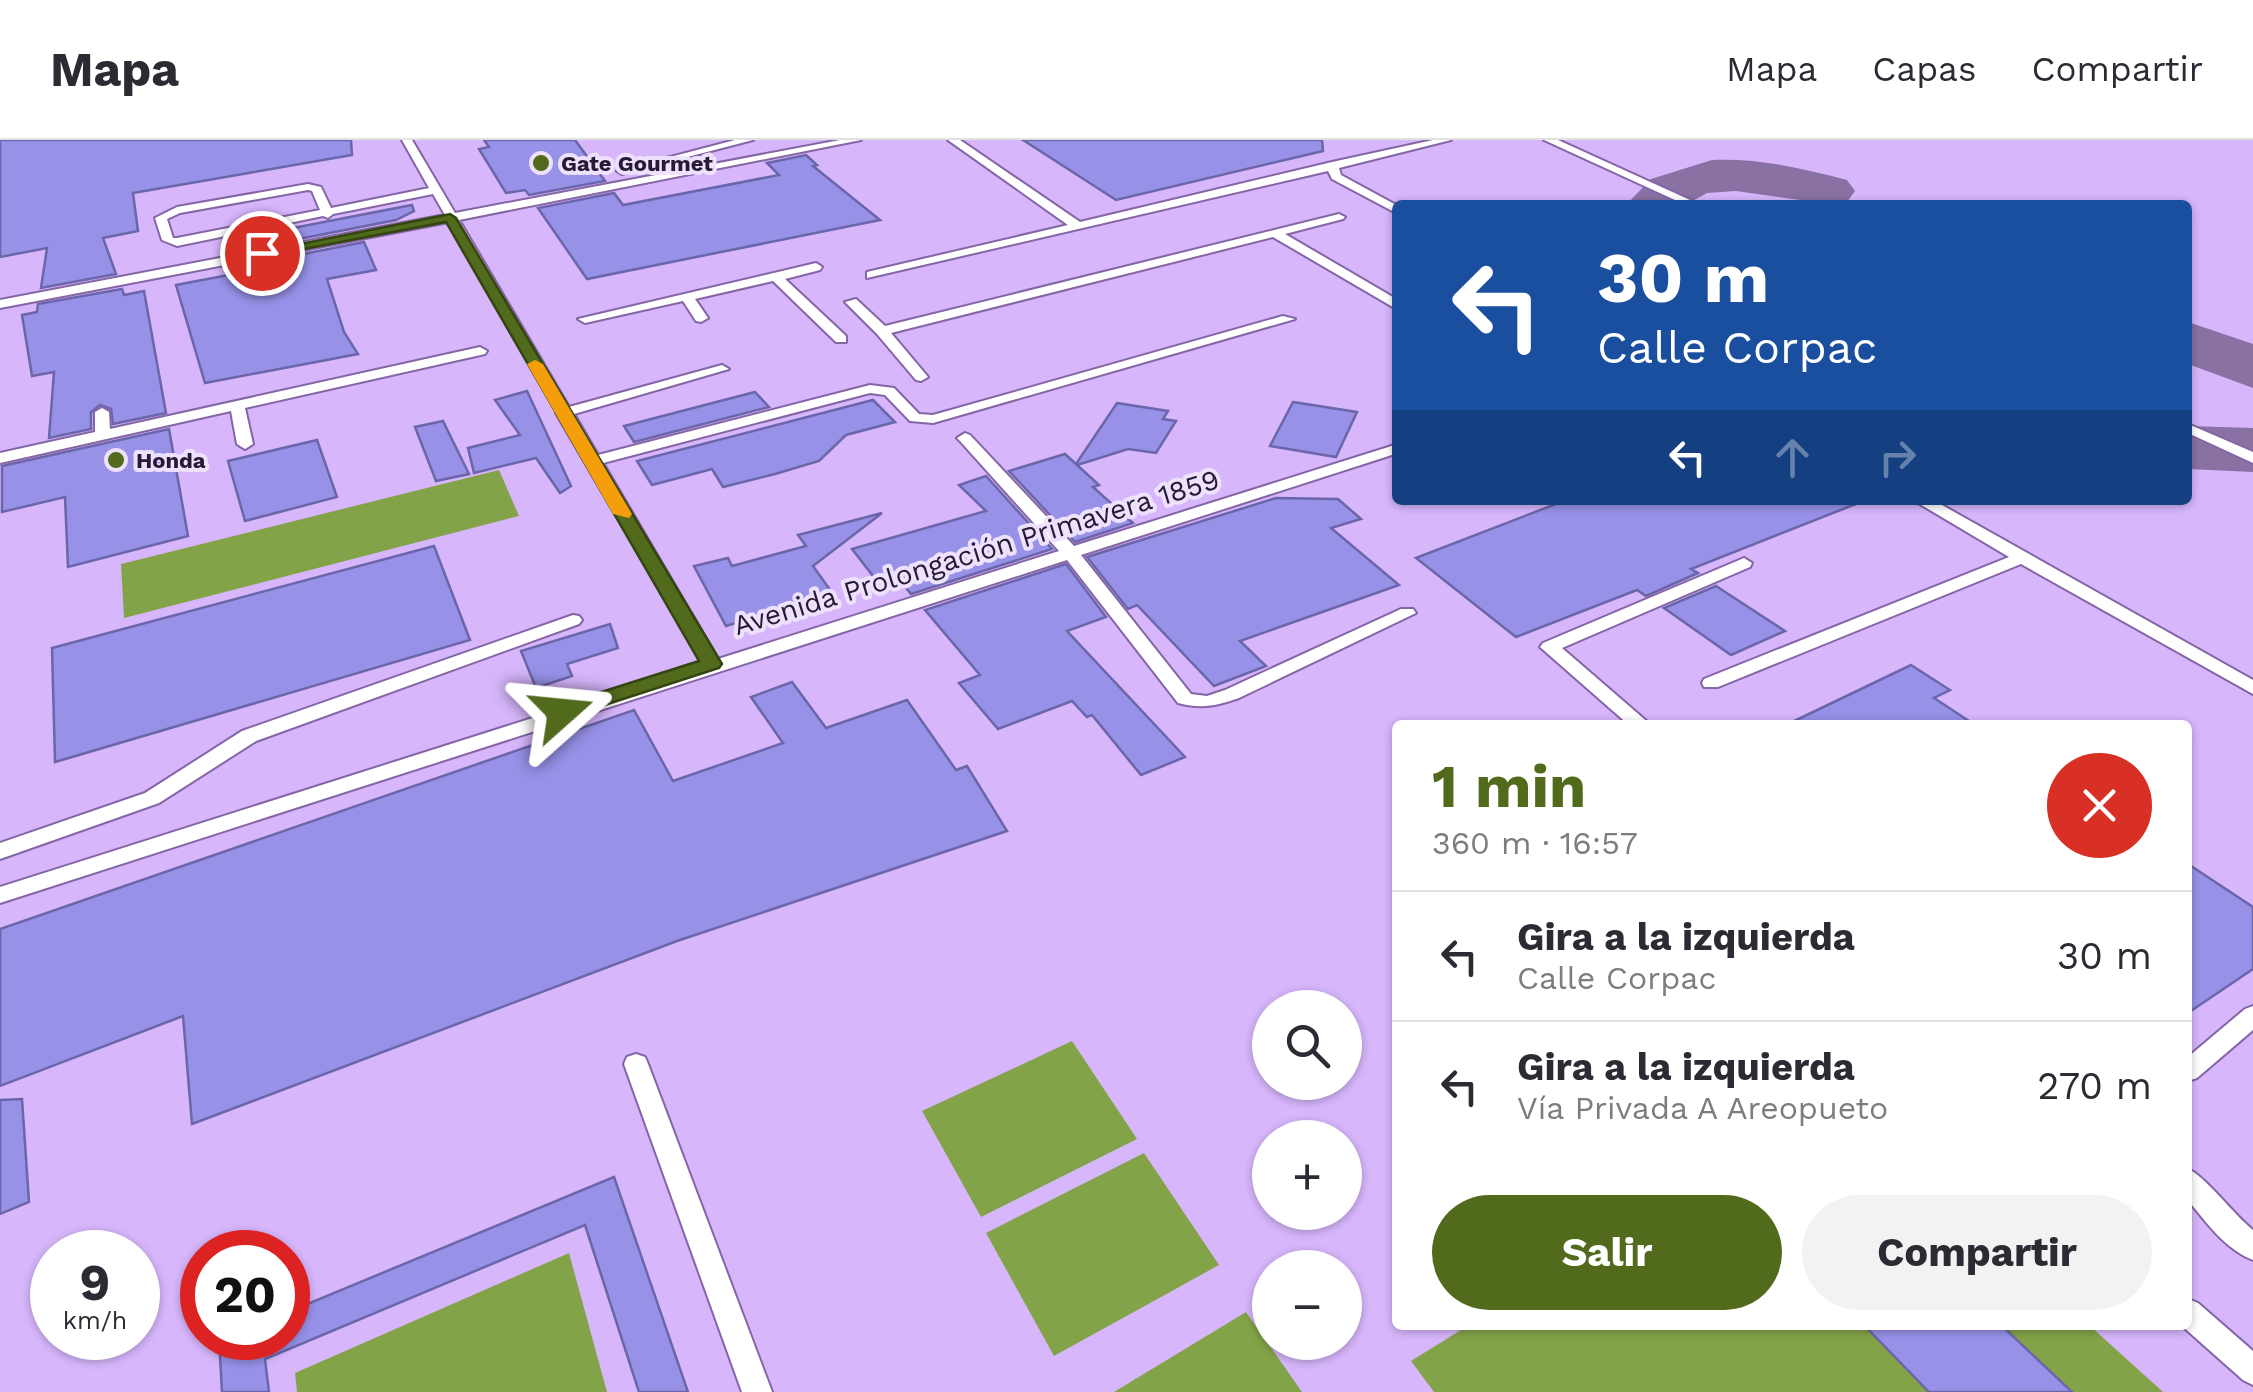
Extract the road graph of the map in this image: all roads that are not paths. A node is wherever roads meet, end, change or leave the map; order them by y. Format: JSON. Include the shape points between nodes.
{"nodes":[{"id":1,"x":408,"y":140,"type":"edge"},
{"id":2,"x":748,"y":140,"type":"edge"},
{"id":3,"x":856,"y":140,"type":"edge"},
{"id":4,"x":954,"y":140,"type":"edge"},
{"id":5,"x":1446,"y":140,"type":"edge"},
{"id":6,"x":1549,"y":140,"type":"edge"},
{"id":7,"x":1332,"y":165,"type":"junction"},
{"id":8,"x":435,"y":190,"type":"junction"},
{"id":9,"x":1684,"y":200,"type":"edge"},
{"id":10,"x":1392,"y":208,"type":"edge"},
{"id":11,"x":447,"y":212,"type":"junction"},
{"id":12,"x":328,"y":214,"type":"junction"},
{"id":13,"x":1339,"y":216,"type":"dead end"},
{"id":14,"x":1079,"y":228,"type":"junction"},
{"id":15,"x":1275,"y":233,"type":"junction"},
{"id":16,"x":816,"y":267,"type":"dead end"},
{"id":17,"x":871,"y":275,"type":"dead end"},
{"id":18,"x":776,"y":277,"type":"junction"},
{"id":19,"x":687,"y":296,"type":"junction"},
{"id":20,"x":851,"y":302,"type":"dead end"},
{"id":21,"x":1392,"y":302,"type":"edge"},
{"id":22,"x":0,"y":304,"type":"edge"},
{"id":23,"x":702,"y":318,"type":"dead end"},
{"id":24,"x":1288,"y":318,"type":"dead end"},
{"id":25,"x":584,"y":319,"type":"dead end"},
{"id":26,"x":882,"y":331,"type":"junction"},
{"id":27,"x":842,"y":339,"type":"dead end"},
{"id":28,"x":480,"y":351,"type":"dead end"},
{"id":29,"x":722,"y":369,"type":"dead end"},
{"id":30,"x":921,"y":376,"type":"dead end"},
{"id":31,"x":237,"y":405,"type":"junction"},
{"id":32,"x":102,"y":412,"type":"dead end"},
{"id":33,"x":563,"y":413,"type":"junction"},
{"id":34,"x":2192,"y":430,"type":"edge"},
{"id":35,"x":103,"y":435,"type":"junction"},
{"id":36,"x":966,"y":438,"type":"dead end"},
{"id":37,"x":245,"y":444,"type":"dead end"},
{"id":38,"x":1392,"y":450,"type":"edge"},
{"id":39,"x":0,"y":458,"type":"edge"},
{"id":40,"x":2253,"y":458,"type":"edge"},
{"id":41,"x":591,"y":461,"type":"junction"},
{"id":42,"x":1929,"y":505,"type":"edge"},
{"id":43,"x":1070,"y":551,"type":"junction"},
{"id":44,"x":2024,"y":557,"type":"junction"},
{"id":45,"x":1744,"y":563,"type":"dead end"},
{"id":46,"x":1407,"y":614,"type":"dead end"},
{"id":47,"x":572,"y":620,"type":"dead end"},
{"id":48,"x":712,"y":664,"type":"junction"},
{"id":49,"x":1711,"y":683,"type":"dead end"},
{"id":50,"x":2253,"y":688,"type":"edge"},
{"id":51,"x":1635,"y":720,"type":"edge"},
{"id":52,"x":0,"y":852,"type":"edge"},
{"id":53,"x":0,"y":895,"type":"edge"},
{"id":54,"x":2253,"y":1016,"type":"edge"},
{"id":55,"x":636,"y":1064,"type":"dead end"},
{"id":56,"x":2192,"y":1068,"type":"edge"},
{"id":57,"x":2192,"y":1187,"type":"edge"},
{"id":58,"x":2253,"y":1247,"type":"edge"},
{"id":59,"x":2192,"y":1317,"type":"edge"},
{"id":60,"x":2253,"y":1370,"type":"edge"},
{"id":61,"x":757,"y":1392,"type":"edge"}],
"edges":[{"from":1,"to":8,"type":"lane"},
{"from":2,"to":11,"type":"lane"},
{"from":3,"to":11,"type":"lane"},
{"from":4,"to":14,"type":"lane"},
{"from":5,"to":7,"type":"lane"},
{"from":6,"to":9,"type":"lane"},
{"from":7,"to":10,"type":"lane","via":[[1336,178]]},
{"from":7,"to":14,"type":"lane"},
{"from":8,"to":11,"type":"lane"},
{"from":8,"to":12,"type":"lane"},
{"from":11,"to":22,"type":"lane"},
{"from":11,"to":33,"type":"lane"},
{"from":12,"to":12,"type":"lane","via":[[177,242],[168,240],[161,218],[308,186],[317,189]]},
{"from":13,"to":15,"type":"lane"},
{"from":14,"to":17,"type":"lane"},
{"from":15,"to":21,"type":"lane"},
{"from":15,"to":26,"type":"lane"},
{"from":16,"to":18,"type":"lane"},
{"from":18,"to":19,"type":"lane"},
{"from":18,"to":27,"type":"lane"},
{"from":19,"to":23,"type":"lane"},
{"from":19,"to":25,"type":"lane"},
{"from":20,"to":26,"type":"lane"},
{"from":24,"to":41,"type":"lane","via":[[933,419],[915,418],[889,391],[870,389]]},
{"from":26,"to":30,"type":"lane"},
{"from":28,"to":31,"type":"lane"},
{"from":29,"to":33,"type":"lane"},
{"from":31,"to":35,"type":"lane"},
{"from":31,"to":37,"type":"lane"},
{"from":32,"to":35,"type":"lane"},
{"from":33,"to":41,"type":"lane"},
{"from":34,"to":40,"type":"lane"},
{"from":35,"to":39,"type":"lane"},
{"from":36,"to":43,"type":"lane"},
{"from":38,"to":43,"type":"lane","name":"Avenida Prolongación Primavera 1859"},
{"from":41,"to":48,"type":"lane"},
{"from":42,"to":44,"type":"lane"},
{"from":43,"to":46,"type":"lane","via":[[1185,699],[1208,702],[1232,694]]},
{"from":43,"to":48,"type":"lane","name":"Avenida Prolongación Primavera 1859"},
{"from":44,"to":49,"type":"lane"},
{"from":44,"to":50,"type":"lane"},
{"from":45,"to":51,"type":"lane","via":[[1549,647]]},
{"from":47,"to":52,"type":"lane","via":[[249,736],[152,798]]},
{"from":48,"to":53,"type":"lane","name":"Avenida Prolongación Primavera 1859"},
{"from":54,"to":56,"type":"lane"},
{"from":55,"to":61,"type":"lane"},
{"from":57,"to":58,"type":"lane"},
{"from":59,"to":60,"type":"lane"}]}
